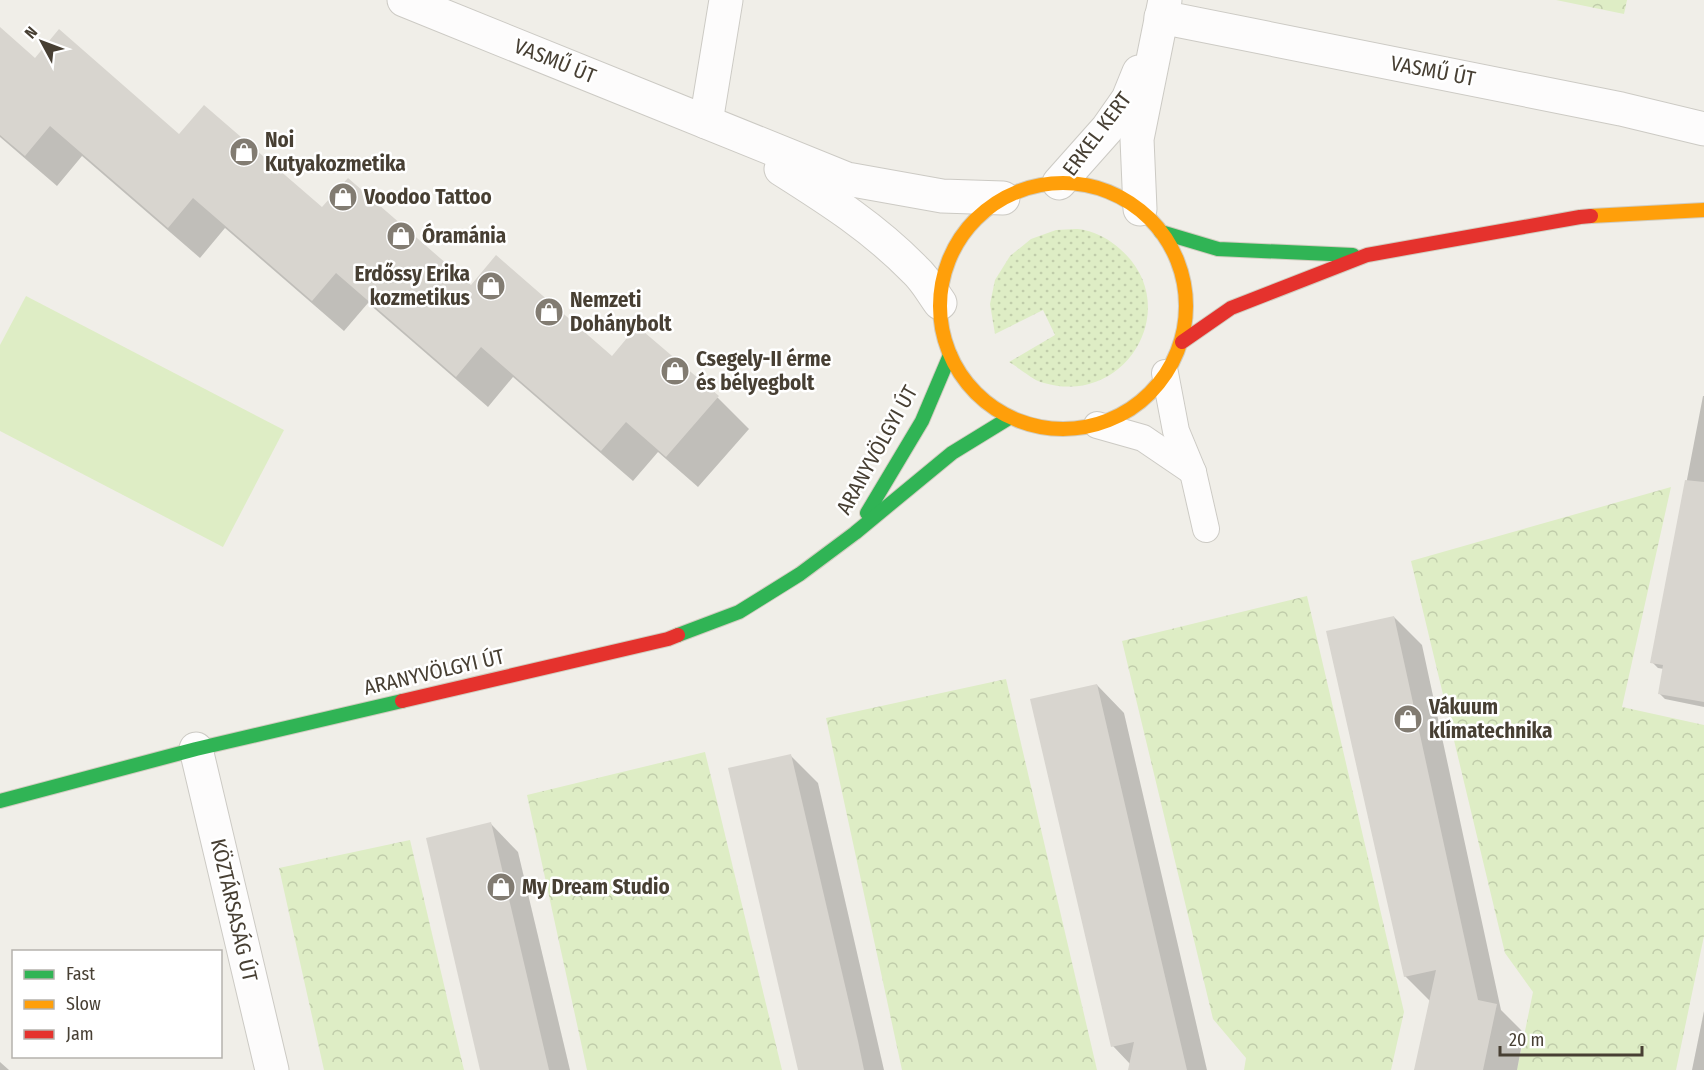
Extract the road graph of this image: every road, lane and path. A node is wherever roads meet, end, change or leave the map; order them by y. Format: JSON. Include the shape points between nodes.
{"nodes":[{"id":1,"x":404,"y":0,"type":"edge"},
{"id":2,"x":726,"y":0,"type":"edge"},
{"id":3,"x":1163,"y":9,"type":"edge"},
{"id":4,"x":706,"y":122,"type":"junction"},
{"id":5,"x":1704,"y":129,"type":"edge"},
{"id":6,"x":1059,"y":183,"type":"junction"},
{"id":7,"x":1003,"y":198,"type":"junction"},
{"id":8,"x":1140,"y":208,"type":"junction"},
{"id":9,"x":1704,"y":210,"type":"edge"},
{"id":10,"x":1161,"y":232,"type":"junction"},
{"id":11,"x":1366,"y":255,"type":"junction"},
{"id":12,"x":940,"y":303,"type":"junction"},
{"id":13,"x":1182,"y":342,"type":"junction"},
{"id":14,"x":950,"y":355,"type":"junction"},
{"id":15,"x":1165,"y":374,"type":"junction"},
{"id":16,"x":1009,"y":418,"type":"junction"},
{"id":17,"x":1097,"y":425,"type":"junction"},
{"id":18,"x":1193,"y":472,"type":"junction"},
{"id":19,"x":1206,"y":529,"type":"dead end"},
{"id":20,"x":855,"y":533,"type":"junction"},
{"id":21,"x":196,"y":749,"type":"junction"},
{"id":22,"x":1,"y":797,"type":"edge"},
{"id":23,"x":272,"y":1070,"type":"edge"}],
"edges":[{"from":1,"to":4,"type":"street","name":"VASMŰ ÚT"},
{"from":2,"to":4,"type":"street"},
{"from":3,"to":5,"type":"street","name":"VASMŰ ÚT"},
{"from":3,"to":6,"type":"street","name":"ERKEL KERT","via":[[1128,99]]},
{"from":3,"to":8,"type":"street","name":"ERKEL KERT","via":[[1137,139]]},
{"from":4,"to":7,"type":"street","name":"VASMŰ ÚT","via":[[847,179],[942,196]]},
{"from":4,"to":12,"type":"street","name":"VASMŰ ÚT","via":[[880,237],[917,271]]},
{"from":6,"to":7,"type":"street"},
{"from":6,"to":8,"type":"street","via":[[1098,188]]},
{"from":7,"to":12,"type":"street","via":[[979,216],[953,250]]},
{"from":8,"to":10,"type":"street"},
{"from":9,"to":11,"type":"street","via":[[1580,217]]},
{"from":10,"to":11,"type":"street","via":[[1218,249]]},
{"from":10,"to":13,"type":"street","via":[[1179,265],[1186,301]]},
{"from":11,"to":13,"type":"street","via":[[1231,308]]},
{"from":12,"to":14,"type":"street","via":[[940,324]]},
{"from":13,"to":15,"type":"street"},
{"from":14,"to":16,"type":"street","via":[[964,381],[984,402]]},
{"from":14,"to":20,"type":"street","name":"ARANYVÖLGYI ÚT","via":[[922,421]]},
{"from":15,"to":17,"type":"street","via":[[1132,408]]},
{"from":15,"to":18,"type":"lane","via":[[1176,431]]},
{"from":16,"to":17,"type":"street","via":[[1038,428],[1067,430]]},
{"from":16,"to":20,"type":"street","name":"ARANYVÖLGYI ÚT","via":[[952,453]]},
{"from":17,"to":18,"type":"lane","via":[[1143,438]]},
{"from":18,"to":19,"type":"lane"},
{"from":20,"to":21,"type":"street","name":"ARANYVÖLGYI ÚT","via":[[739,612],[668,639]]},
{"from":21,"to":22,"type":"street","name":"ARANYVÖLGYI ÚT"},
{"from":21,"to":23,"type":"street","name":"KÖZTÁRSASÁG ÚT"}]}
